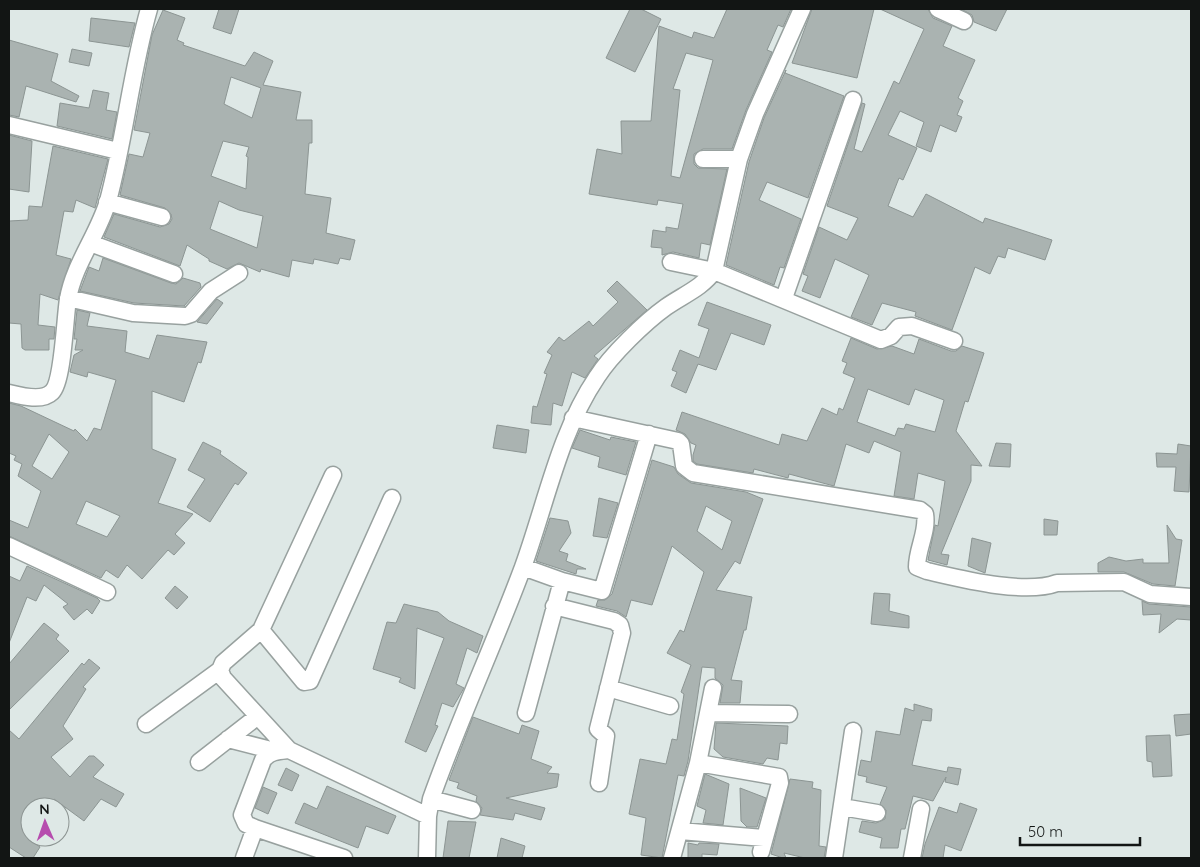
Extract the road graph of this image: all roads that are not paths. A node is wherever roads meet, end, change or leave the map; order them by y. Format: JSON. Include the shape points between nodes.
{"nodes":[{"id":1,"x":148,"y":9,"type":"edge"},
{"id":2,"x":802,"y":9,"type":"edge"},
{"id":3,"x":938,"y":9,"type":"edge"},
{"id":4,"x":964,"y":21,"type":"dead end"},
{"id":5,"x":853,"y":100,"type":"dead end"},
{"id":6,"x":9,"y":125,"type":"edge"},
{"id":7,"x":118,"y":150,"type":"junction"},
{"id":8,"x":703,"y":159,"type":"dead end"},
{"id":9,"x":739,"y":159,"type":"junction"},
{"id":10,"x":107,"y":202,"type":"junction"},
{"id":11,"x":162,"y":216,"type":"dead end"},
{"id":12,"x":90,"y":243,"type":"junction"},
{"id":13,"x":671,"y":262,"type":"dead end"},
{"id":14,"x":714,"y":271,"type":"junction"},
{"id":15,"x":239,"y":273,"type":"dead end"},
{"id":16,"x":174,"y":274,"type":"dead end"},
{"id":17,"x":68,"y":298,"type":"junction"},
{"id":18,"x":784,"y":298,"type":"junction"},
{"id":19,"x":954,"y":340,"type":"dead end"},
{"id":20,"x":9,"y":393,"type":"edge"},
{"id":21,"x":573,"y":418,"type":"junction"},
{"id":22,"x":649,"y":434,"type":"junction"},
{"id":23,"x":333,"y":474,"type":"dead end"},
{"id":24,"x":392,"y":498,"type":"dead end"},
{"id":25,"x":9,"y":546,"type":"edge"},
{"id":26,"x":523,"y":566,"type":"junction"},
{"id":27,"x":562,"y":581,"type":"junction"},
{"id":28,"x":107,"y":592,"type":"dead end"},
{"id":29,"x":1191,"y":597,"type":"edge"},
{"id":30,"x":554,"y":606,"type":"junction"},
{"id":31,"x":261,"y":630,"type":"junction"},
{"id":32,"x":220,"y":670,"type":"junction"},
{"id":33,"x":608,"y":688,"type":"junction"},
{"id":34,"x":712,"y":688,"type":"dead end"},
{"id":35,"x":670,"y":706,"type":"dead end"},
{"id":36,"x":526,"y":713,"type":"dead end"},
{"id":37,"x":708,"y":713,"type":"junction"},
{"id":38,"x":789,"y":714,"type":"dead end"},
{"id":39,"x":258,"y":716,"type":"junction"},
{"id":40,"x":146,"y":724,"type":"dead end"},
{"id":41,"x":852,"y":731,"type":"dead end"},
{"id":42,"x":228,"y":739,"type":"junction"},
{"id":43,"x":282,"y":751,"type":"junction"},
{"id":44,"x":199,"y":762,"type":"dead end"},
{"id":45,"x":698,"y":763,"type":"junction"},
{"id":46,"x":599,"y":783,"type":"dead end"},
{"id":47,"x":431,"y":799,"type":"junction"},
{"id":48,"x":842,"y":807,"type":"junction"},
{"id":49,"x":921,"y":809,"type":"dead end"},
{"id":50,"x":472,"y":810,"type":"dead end"},
{"id":51,"x":877,"y":813,"type":"dead end"},
{"id":52,"x":428,"y":816,"type":"junction"},
{"id":53,"x":255,"y":828,"type":"junction"},
{"id":54,"x":680,"y":831,"type":"junction"},
{"id":55,"x":244,"y":858,"type":"edge"},
{"id":56,"x":344,"y":858,"type":"edge"},
{"id":57,"x":427,"y":858,"type":"edge"},
{"id":58,"x":672,"y":858,"type":"edge"},
{"id":59,"x":834,"y":858,"type":"edge"},
{"id":60,"x":912,"y":858,"type":"edge"}],
"edges":[{"from":1,"to":7,"type":"street"},
{"from":2,"to":9,"type":"street","via":[[755,114]]},
{"from":3,"to":4,"type":"street"},
{"from":5,"to":18,"type":"street"},
{"from":6,"to":7,"type":"street"},
{"from":7,"to":10,"type":"street"},
{"from":8,"to":9,"type":"street"},
{"from":9,"to":14,"type":"street"},
{"from":10,"to":11,"type":"street"},
{"from":10,"to":12,"type":"street"},
{"from":12,"to":16,"type":"street"},
{"from":12,"to":17,"type":"street"},
{"from":13,"to":14,"type":"street"},
{"from":14,"to":18,"type":"street"},
{"from":14,"to":21,"type":"street","via":[[707,281],[649,321],[598,374]]},
{"from":15,"to":17,"type":"street","via":[[211,291],[191,314],[185,316],[133,313]]},
{"from":17,"to":20,"type":"street","via":[[61,362],[54,390],[47,396],[25,397]]},
{"from":18,"to":19,"type":"street","via":[[813,314],[881,340],[891,336],[898,327],[912,326]]},
{"from":21,"to":22,"type":"street"},
{"from":21,"to":26,"type":"street"},
{"from":22,"to":27,"type":"street","via":[[602,591]]},
{"from":22,"to":29,"type":"street","via":[[678,441],[684,466],[693,473],[920,510],[926,514],[927,522],[917,566],[927,571],[1024,588],[1057,583],[1124,582],[1150,594]]},
{"from":23,"to":31,"type":"street"},
{"from":24,"to":31,"type":"street","via":[[310,681],[304,682]]},
{"from":25,"to":28,"type":"street"},
{"from":26,"to":27,"type":"street"},
{"from":26,"to":47,"type":"street"},
{"from":27,"to":30,"type":"street"},
{"from":30,"to":33,"type":"street","via":[[620,625],[622,633]]},
{"from":30,"to":36,"type":"street"},
{"from":31,"to":32,"type":"street","via":[[223,663]]},
{"from":32,"to":39,"type":"street","via":[[223,678]]},
{"from":32,"to":40,"type":"street"},
{"from":33,"to":35,"type":"street"},
{"from":33,"to":46,"type":"street","via":[[598,729],[606,736],[607,744]]},
{"from":34,"to":37,"type":"street"},
{"from":37,"to":38,"type":"street"},
{"from":37,"to":45,"type":"street"},
{"from":39,"to":42,"type":"street"},
{"from":39,"to":43,"type":"street"},
{"from":41,"to":48,"type":"street"},
{"from":42,"to":43,"type":"street"},
{"from":42,"to":44,"type":"street"},
{"from":43,"to":52,"type":"street"},
{"from":43,"to":53,"type":"street","via":[[267,755],[242,815],[246,824]]},
{"from":45,"to":54,"type":"street"},
{"from":45,"to":54,"type":"street","via":[[779,777],[762,845]]},
{"from":47,"to":50,"type":"street"},
{"from":47,"to":52,"type":"street"},
{"from":48,"to":51,"type":"street"},
{"from":48,"to":59,"type":"street"},
{"from":49,"to":60,"type":"street"},
{"from":52,"to":57,"type":"street"},
{"from":53,"to":55,"type":"street"},
{"from":53,"to":56,"type":"street"},
{"from":54,"to":58,"type":"street"}]}
